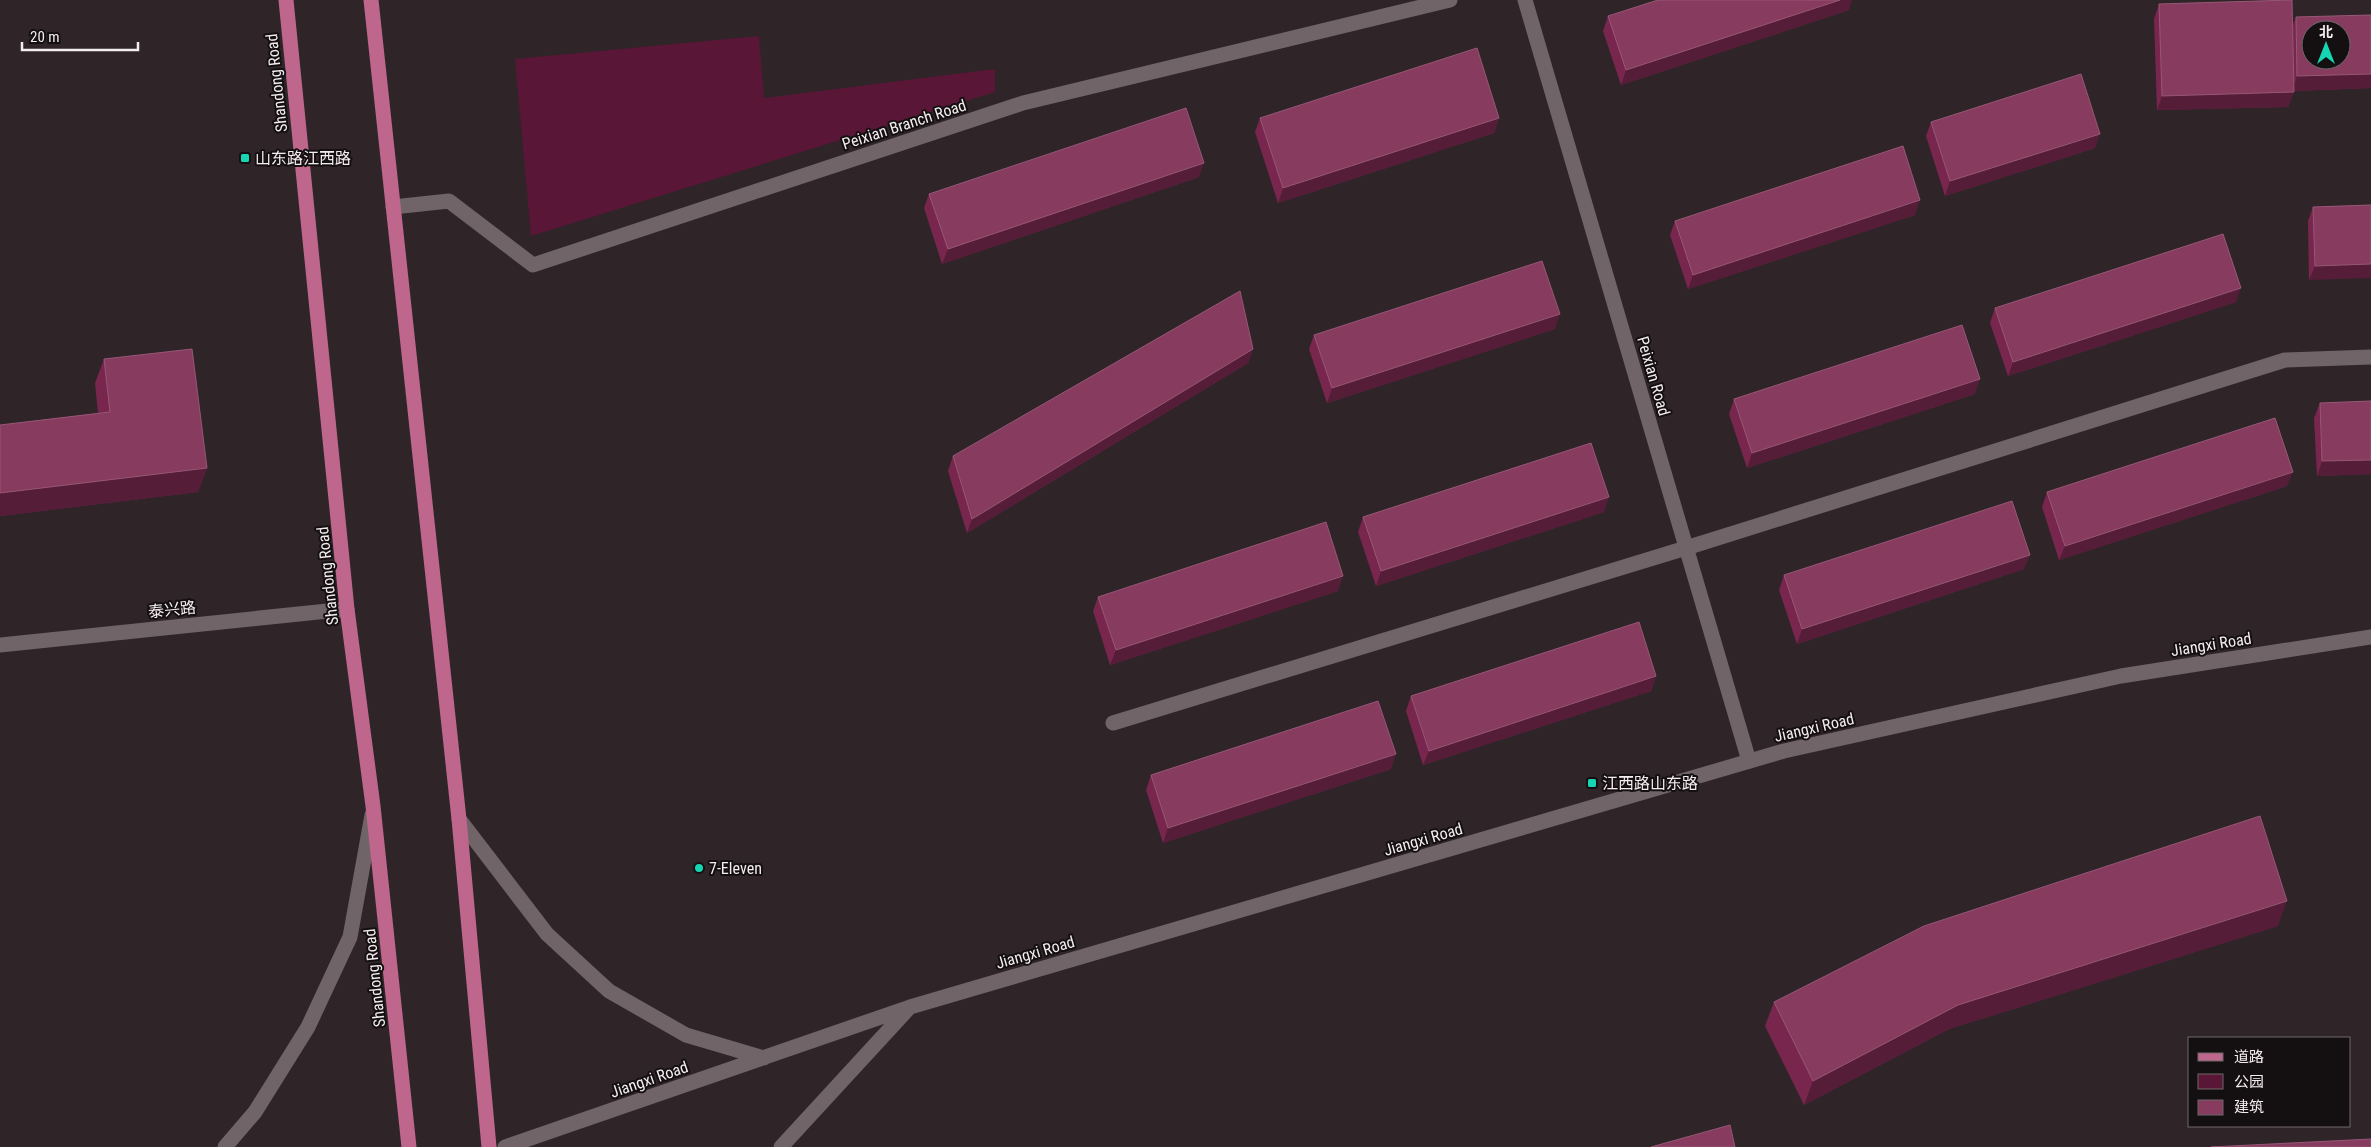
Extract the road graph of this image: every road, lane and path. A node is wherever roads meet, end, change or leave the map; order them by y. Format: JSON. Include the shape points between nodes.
{"nodes":[{"id":1,"x":286,"y":0,"type":"edge"},
{"id":2,"x":371,"y":0,"type":"edge"},
{"id":3,"x":1450,"y":0,"type":"edge"},
{"id":4,"x":1525,"y":0,"type":"edge"},
{"id":5,"x":393,"y":207,"type":"junction"},
{"id":6,"x":2371,"y":357,"type":"edge"},
{"id":7,"x":1686,"y":548,"type":"junction"},
{"id":8,"x":347,"y":609,"type":"junction"},
{"id":9,"x":2371,"y":637,"type":"edge"},
{"id":10,"x":0,"y":645,"type":"edge"},
{"id":11,"x":1113,"y":723,"type":"dead end"},
{"id":12,"x":1750,"y":761,"type":"junction"},
{"id":13,"x":373,"y":806,"type":"junction"},
{"id":14,"x":459,"y":819,"type":"junction"},
{"id":15,"x":910,"y":1007,"type":"junction"},
{"id":16,"x":764,"y":1058,"type":"junction"},
{"id":17,"x":225,"y":1147,"type":"edge"},
{"id":18,"x":409,"y":1147,"type":"edge"},
{"id":19,"x":489,"y":1147,"type":"edge"},
{"id":20,"x":505,"y":1147,"type":"edge"},
{"id":21,"x":781,"y":1147,"type":"edge"}],
"edges":[{"from":1,"to":8,"type":"main road","name":"Shandong Road"},
{"from":2,"to":5,"type":"main road"},
{"from":3,"to":5,"type":"main road","name":"Peixian Branch Road","via":[[1024,103],[533,265],[449,201]]},
{"from":4,"to":7,"type":"main road","name":"Peixian Road"},
{"from":5,"to":14,"type":"main road"},
{"from":6,"to":7,"type":"main road","via":[[2285,360]]},
{"from":7,"to":11,"type":"main road"},
{"from":7,"to":12,"type":"main road","name":"Peixian Road"},
{"from":8,"to":10,"type":"main road","name":"泰兴路"},
{"from":8,"to":13,"type":"main road","name":"Shandong Road"},
{"from":9,"to":12,"type":"main road","name":"Jiangxi Road","via":[[2121,676]]},
{"from":12,"to":15,"type":"main road","name":"Jiangxi Road"},
{"from":13,"to":17,"type":"main road","via":[[350,937],[308,1027],[255,1112]]},
{"from":13,"to":18,"type":"main road","name":"Shandong Road"},
{"from":14,"to":16,"type":"main road","via":[[547,934],[608,990],[686,1035]]},
{"from":14,"to":19,"type":"main road"},
{"from":15,"to":16,"type":"main road","name":"Jiangxi Road"},
{"from":15,"to":21,"type":"main road"},
{"from":16,"to":20,"type":"main road","name":"Jiangxi Road"}]}
